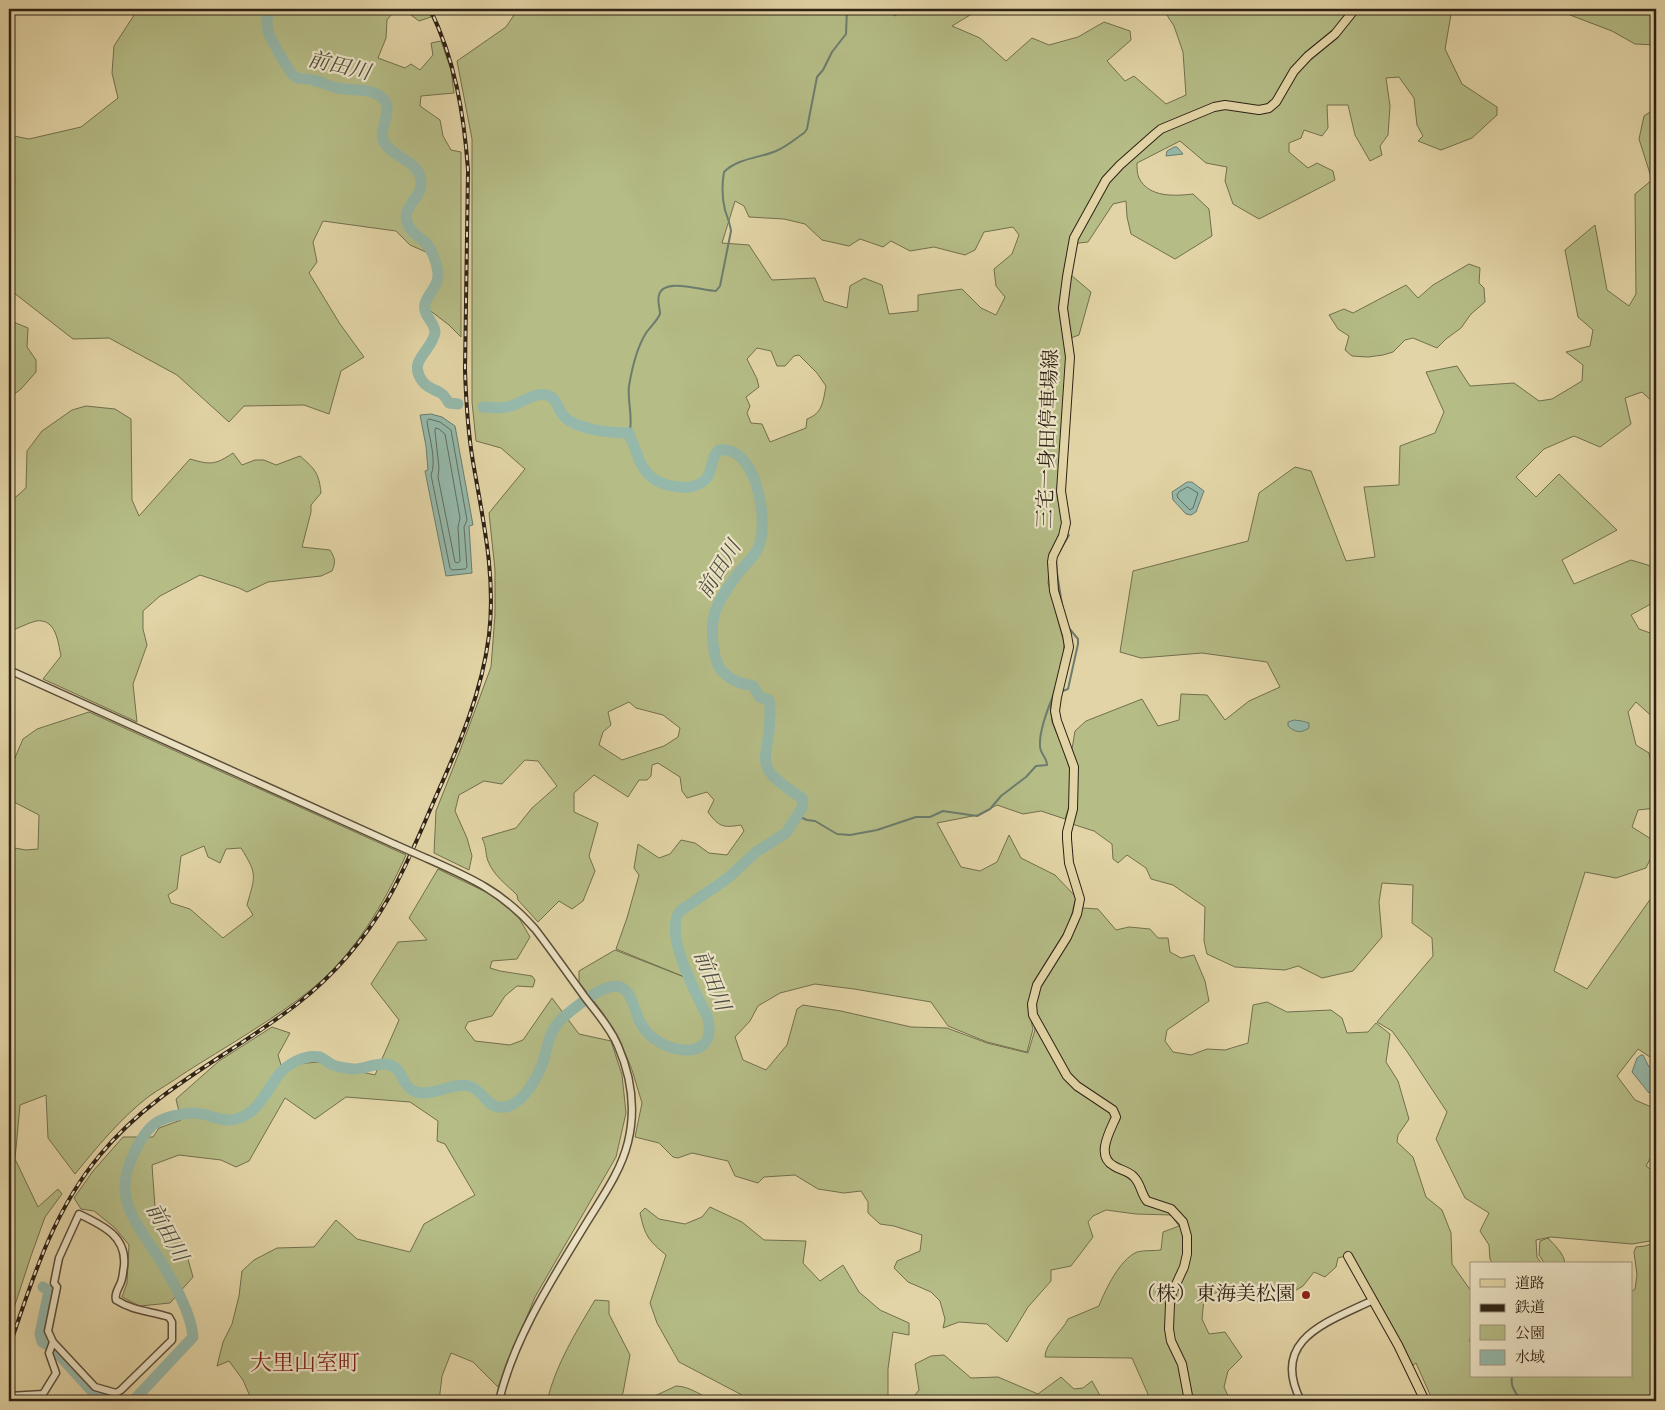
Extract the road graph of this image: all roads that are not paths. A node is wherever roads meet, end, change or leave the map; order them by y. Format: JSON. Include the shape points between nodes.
{"nodes":[{"id":1,"x":1355,"y":9,"type":"edge"},
{"id":2,"x":9,"y":670,"type":"edge"},
{"id":3,"x":1348,"y":1256,"type":"dead end"},
{"id":4,"x":1373,"y":1300,"type":"junction"},
{"id":5,"x":51,"y":1345,"type":"junction"},
{"id":6,"x":9,"y":1396,"type":"edge"},
{"id":7,"x":499,"y":1401,"type":"edge"},
{"id":8,"x":1189,"y":1401,"type":"edge"},
{"id":9,"x":1301,"y":1401,"type":"edge"},
{"id":10,"x":1425,"y":1401,"type":"edge"}],
"edges":[{"from":1,"to":8,"type":"main road","name":"三宅一身田停車場線","via":[[1335,34],[1294,71],[1270,108],[1259,110],[1225,105],[1206,110],[1161,129],[1120,165],[1102,187],[1077,230],[1063,308],[1070,369],[1061,492],[1066,524],[1052,562],[1054,591],[1069,648],[1055,711],[1074,767],[1073,809],[1067,840],[1069,863],[1080,902],[1067,937],[1037,985],[1032,1010],[1067,1076],[1113,1110],[1116,1117],[1104,1150],[1108,1162],[1133,1175],[1147,1201],[1168,1207],[1183,1222],[1187,1254],[1172,1293],[1169,1329],[1182,1364]]},
{"from":2,"to":7,"type":"street","bridge":true,"via":[[480,882],[511,904],[535,928],[613,1035],[627,1072],[632,1102],[629,1140],[618,1171],[530,1322]]},
{"from":3,"to":4,"type":"main road"},
{"from":4,"to":9,"type":"street","via":[[1315,1329],[1300,1344],[1291,1373]]},
{"from":4,"to":10,"type":"main road"},
{"from":5,"to":5,"type":"street","via":[[95,1387],[116,1393],[172,1340],[169,1317],[125,1306],[116,1300],[124,1263],[120,1243],[111,1231],[79,1214],[57,1266],[48,1332]]},
{"from":5,"to":6,"type":"street","via":[[49,1353],[56,1372],[45,1392],[41,1395]]}]}
